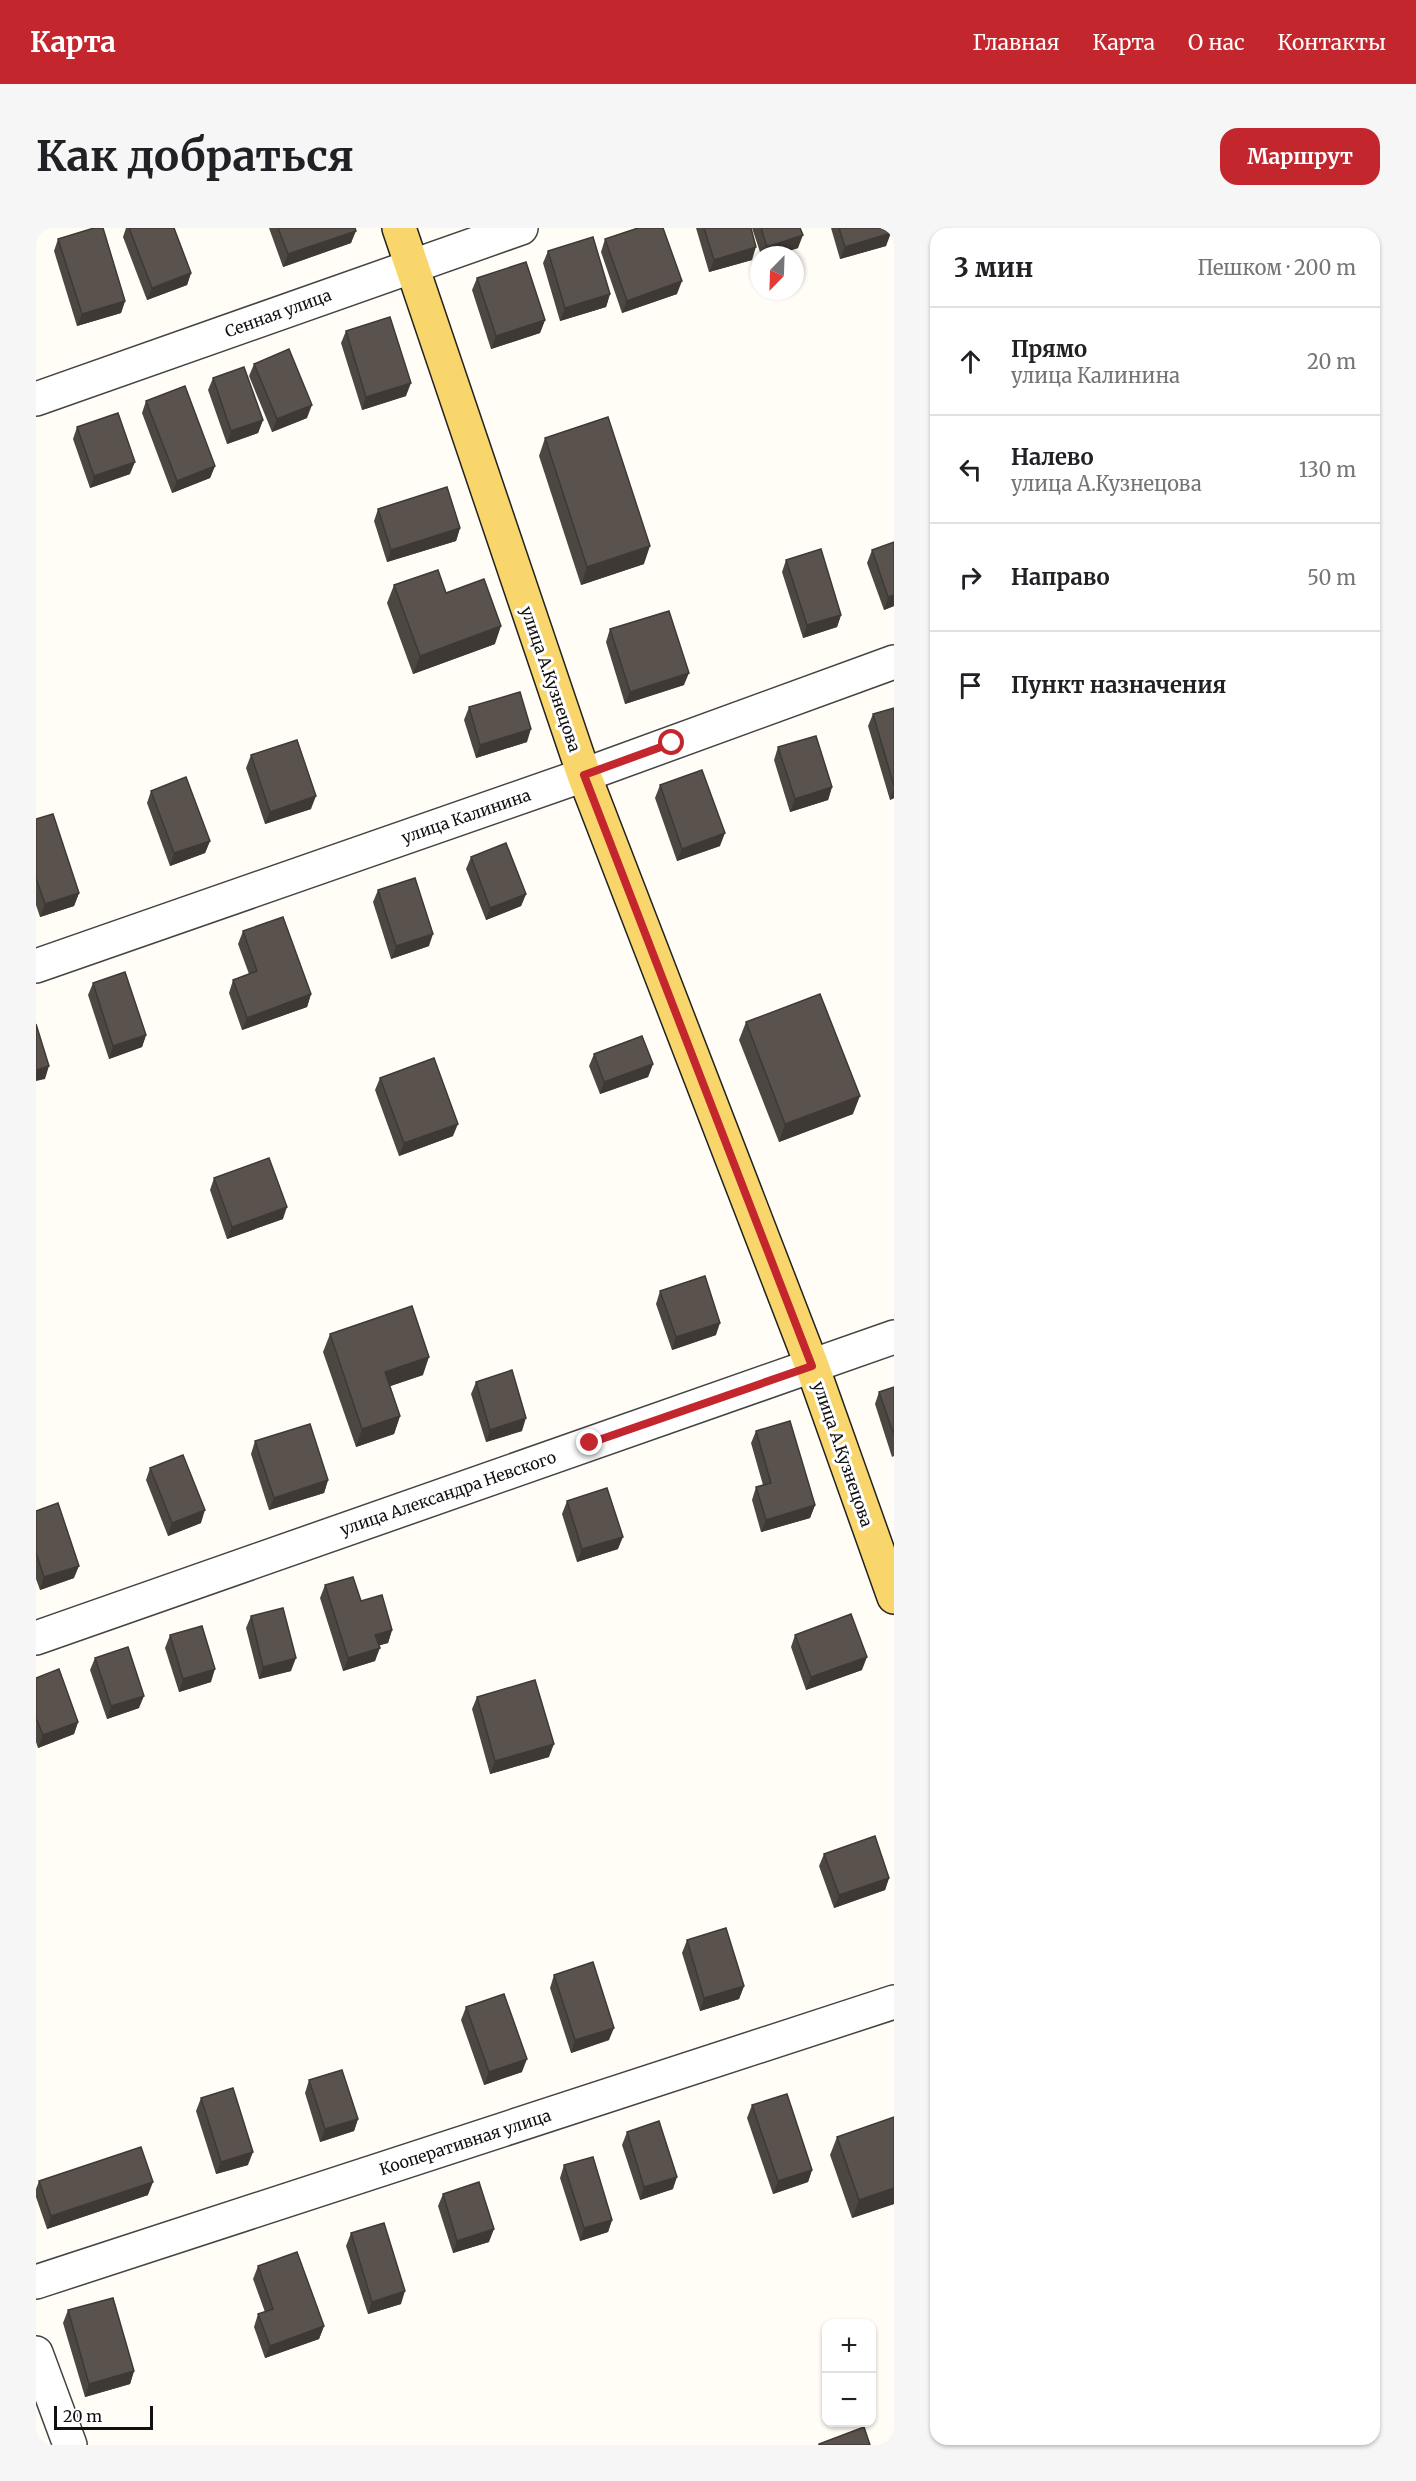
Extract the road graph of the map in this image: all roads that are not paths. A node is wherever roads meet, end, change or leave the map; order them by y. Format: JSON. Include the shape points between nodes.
{"nodes":[{"id":1,"x":399,"y":228,"type":"edge"},
{"id":2,"x":521,"y":228,"type":"edge"},
{"id":3,"x":412,"y":265,"type":"junction"},
{"id":4,"x":36,"y":399,"type":"edge"},
{"id":5,"x":894,"y":662,"type":"edge"},
{"id":6,"x":584,"y":775,"type":"junction"},
{"id":7,"x":36,"y":966,"type":"edge"},
{"id":8,"x":894,"y":1336,"type":"edge"},
{"id":9,"x":812,"y":1366,"type":"junction"},
{"id":10,"x":894,"y":1597,"type":"edge"},
{"id":11,"x":36,"y":1638,"type":"edge"},
{"id":12,"x":894,"y":2002,"type":"edge"},
{"id":13,"x":36,"y":2282,"type":"edge"},
{"id":14,"x":36,"y":2353,"type":"edge"},
{"id":15,"x":70,"y":2445,"type":"edge"}],
"edges":[{"from":1,"to":3,"type":"main road","name":"улица А.Кузнецова"},
{"from":2,"to":3,"type":"street","name":"Сенная улица"},
{"from":3,"to":4,"type":"street","name":"Сенная улица"},
{"from":3,"to":6,"type":"main road","name":"улица А.Кузнецова"},
{"from":5,"to":6,"type":"street","name":"улица Калинина"},
{"from":6,"to":7,"type":"street","name":"улица Калинина"},
{"from":6,"to":9,"type":"main road","name":"улица А.Кузнецова"},
{"from":8,"to":9,"type":"street","name":"улица Александра Невского"},
{"from":9,"to":10,"type":"main road","name":"улица А.Кузнецова"},
{"from":9,"to":11,"type":"street","name":"улица Александра Невского"},
{"from":12,"to":13,"type":"street","name":"Кооперативная улица"},
{"from":14,"to":15,"type":"street"}]}
